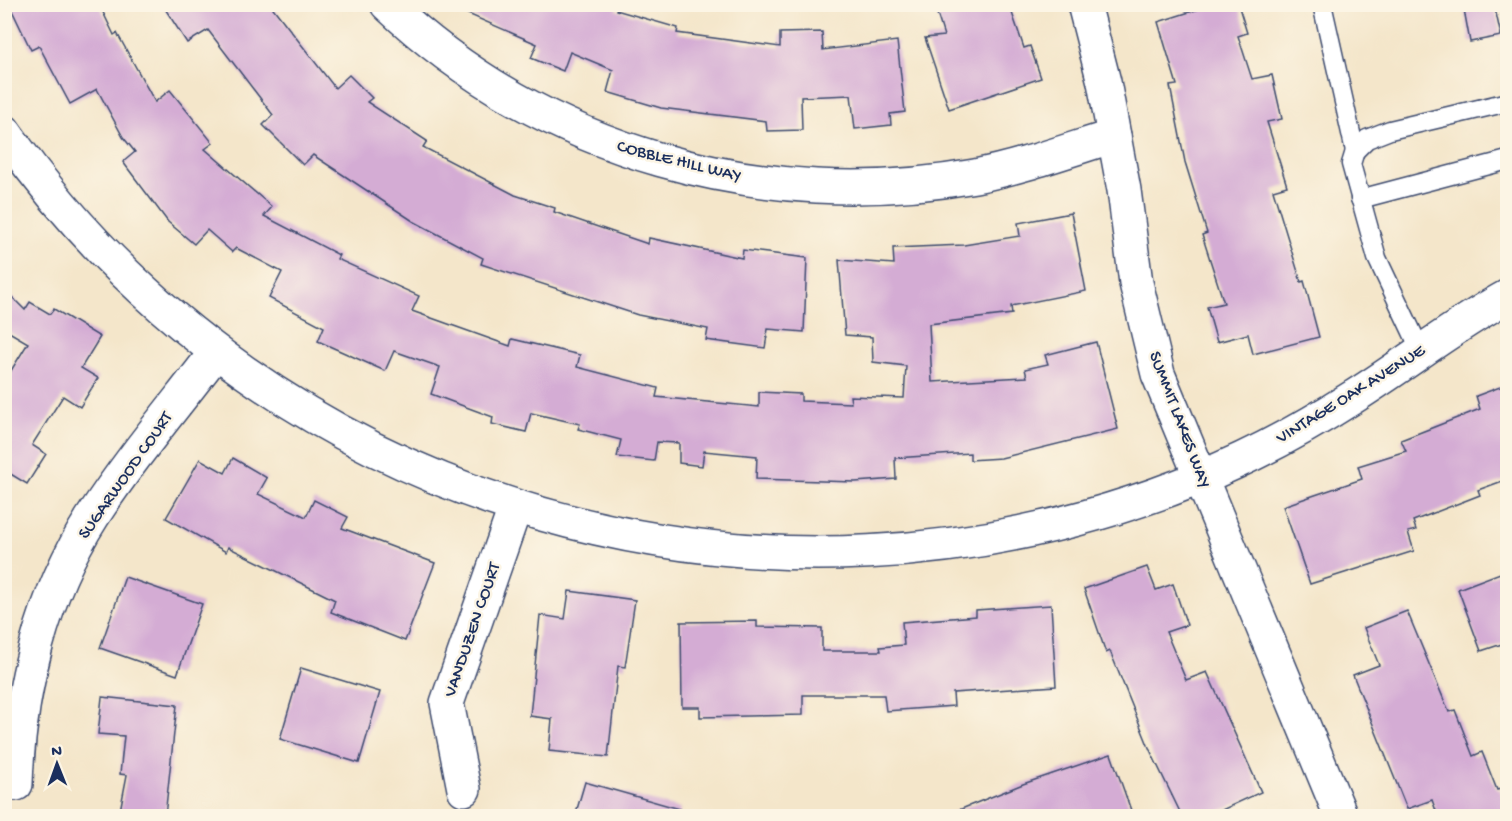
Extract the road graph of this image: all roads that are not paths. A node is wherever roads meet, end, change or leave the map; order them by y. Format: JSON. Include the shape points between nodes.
{"nodes":[{"id":1,"x":387,"y":4,"type":"edge"},
{"id":2,"x":1084,"y":4,"type":"edge"},
{"id":3,"x":1322,"y":4,"type":"edge"},
{"id":4,"x":1508,"y":102,"type":"edge"},
{"id":5,"x":4,"y":131,"type":"edge"},
{"id":6,"x":1114,"y":136,"type":"junction"},
{"id":7,"x":1361,"y":145,"type":"junction"},
{"id":8,"x":1508,"y":160,"type":"edge"},
{"id":9,"x":1360,"y":199,"type":"junction"},
{"id":10,"x":1508,"y":296,"type":"edge"},
{"id":11,"x":1421,"y":351,"type":"junction"},
{"id":12,"x":216,"y":352,"type":"junction"},
{"id":13,"x":1200,"y":478,"type":"junction"},
{"id":14,"x":515,"y":508,"type":"junction"},
{"id":15,"x":16,"y":784,"type":"dead end"},
{"id":16,"x":464,"y":789,"type":"dead end"},
{"id":17,"x":1341,"y":816,"type":"edge"}],
"edges":[{"from":1,"to":6,"type":"street","name":"COBBLE HILL WAY","via":[[461,66],[520,103],[594,139],[718,176],[846,188],[905,185],[975,176]]},
{"from":2,"to":6,"type":"street","name":"SUMMIT LAKES WAY"},
{"from":3,"to":7,"type":"lane"},
{"from":4,"to":7,"type":"lane","via":[[1390,130]]},
{"from":5,"to":12,"type":"street","name":"VINTAGE OAK AVENUE","via":[[83,231],[145,293]]},
{"from":6,"to":13,"type":"street","name":"SUMMIT LAKES WAY","via":[[1144,325],[1158,374]]},
{"from":7,"to":9,"type":"lane","via":[[1351,164]]},
{"from":8,"to":9,"type":"lane"},
{"from":9,"to":11,"type":"lane","via":[[1377,258]]},
{"from":10,"to":11,"type":"street","name":"VINTAGE OAK AVENUE"},
{"from":11,"to":13,"type":"street","name":"VINTAGE OAK AVENUE","via":[[1350,400],[1274,443]]},
{"from":12,"to":14,"type":"street","name":"VINTAGE OAK AVENUE","via":[[282,398],[357,442],[451,485]]},
{"from":12,"to":15,"type":"street","name":"SUGARWOOD COURT","via":[[92,517],[59,580],[27,682],[17,744]]},
{"from":13,"to":14,"type":"street","name":"VINTAGE OAK AVENUE","via":[[1115,509],[1031,532],[859,554],[772,554],[686,546],[601,531]]},
{"from":13,"to":17,"type":"street","name":"SUMMIT LAKES WAY"},
{"from":14,"to":16,"type":"street","name":"VANDUZEN COURT","via":[[447,703]]}]}
